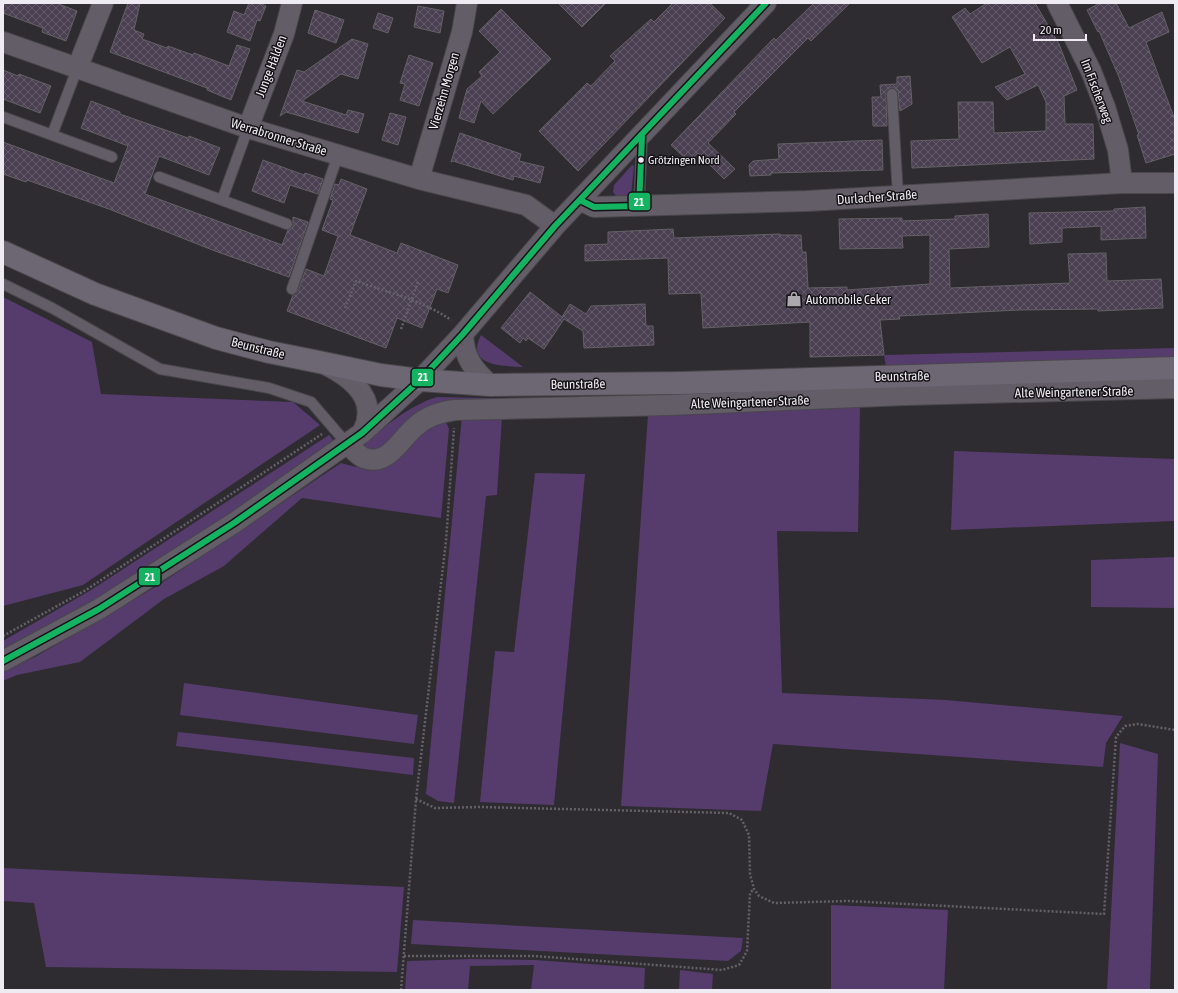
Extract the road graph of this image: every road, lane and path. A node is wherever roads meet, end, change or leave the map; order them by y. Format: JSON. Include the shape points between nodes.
{"nodes":[{"id":1,"x":103,"y":3,"type":"edge"},
{"id":2,"x":292,"y":3,"type":"edge"},
{"id":3,"x":467,"y":3,"type":"edge"},
{"id":4,"x":766,"y":3,"type":"edge"},
{"id":5,"x":1057,"y":3,"type":"edge"},
{"id":6,"x":3,"y":42,"type":"edge"},
{"id":7,"x":77,"y":69,"type":"junction"},
{"id":8,"x":892,"y":94,"type":"dead end"},
{"id":9,"x":3,"y":117,"type":"edge"},
{"id":10,"x":248,"y":128,"type":"junction"},
{"id":11,"x":52,"y":135,"type":"junction"},
{"id":12,"x":642,"y":137,"type":"junction"},
{"id":13,"x":338,"y":155,"type":"junction"},
{"id":14,"x":112,"y":157,"type":"dead end"},
{"id":15,"x":159,"y":177,"type":"dead end"},
{"id":16,"x":419,"y":179,"type":"junction"},
{"id":17,"x":1122,"y":183,"type":"junction"},
{"id":18,"x":1175,"y":183,"type":"edge"},
{"id":19,"x":898,"y":196,"type":"junction"},
{"id":20,"x":222,"y":200,"type":"junction"},
{"id":21,"x":580,"y":200,"type":"junction"},
{"id":22,"x":639,"y":206,"type":"junction"},
{"id":23,"x":287,"y":224,"type":"dead end"},
{"id":24,"x":555,"y":226,"type":"junction"},
{"id":25,"x":3,"y":252,"type":"edge"},
{"id":26,"x":418,"y":282,"type":"dead end"},
{"id":27,"x":3,"y":284,"type":"edge"},
{"id":28,"x":292,"y":289,"type":"dead end"},
{"id":29,"x":412,"y":301,"type":"junction"},
{"id":30,"x":345,"y":308,"type":"dead end"},
{"id":31,"x":401,"y":329,"type":"dead end"},
{"id":32,"x":465,"y":333,"type":"junction"},
{"id":33,"x":322,"y":363,"type":"junction"},
{"id":34,"x":1175,"y":368,"type":"edge"},
{"id":35,"x":420,"y":380,"type":"junction"},
{"id":36,"x":490,"y":385,"type":"junction"},
{"id":37,"x":1175,"y":388,"type":"edge"},
{"id":38,"x":455,"y":410,"type":"junction"},
{"id":39,"x":332,"y":428,"type":"junction"},
{"id":40,"x":355,"y":439,"type":"junction"},
{"id":41,"x":3,"y":636,"type":"edge"},
{"id":42,"x":3,"y":661,"type":"edge"},
{"id":43,"x":1175,"y":730,"type":"edge"},
{"id":44,"x":416,"y":799,"type":"junction"},
{"id":45,"x":754,"y":889,"type":"junction"},
{"id":46,"x":404,"y":956,"type":"junction"},
{"id":47,"x":401,"y":990,"type":"edge"}],
"edges":[{"from":1,"to":7,"type":"street"},
{"from":2,"to":10,"type":"street","name":"Junge Hälden","via":[[284,34]]},
{"from":3,"to":16,"type":"street","name":"Vierzehn Morgen","via":[[462,32]]},
{"from":4,"to":12,"type":"street"},
{"from":5,"to":17,"type":"street","name":"Im Fischerweg","via":[[1091,70],[1105,106],[1118,150]]},
{"from":6,"to":7,"type":"street","name":"Werrabronner Straße"},
{"from":7,"to":10,"type":"street","name":"Werrabronner Straße"},
{"from":7,"to":11,"type":"lane"},
{"from":8,"to":19,"type":"lane"},
{"from":9,"to":11,"type":"lane"},
{"from":10,"to":13,"type":"street","name":"Werrabronner Straße"},
{"from":10,"to":20,"type":"lane"},
{"from":11,"to":14,"type":"lane"},
{"from":12,"to":21,"type":"street"},
{"from":12,"to":22,"type":"lane"},
{"from":13,"to":16,"type":"street","name":"Werrabronner Straße"},
{"from":13,"to":28,"type":"lane"},
{"from":15,"to":20,"type":"lane"},
{"from":16,"to":24,"type":"street","name":"Werrabronner Straße","via":[[526,205]]},
{"from":17,"to":18,"type":"street","name":"Durlacher Straße"},
{"from":17,"to":19,"type":"street","name":"Durlacher Straße"},
{"from":19,"to":22,"type":"street","name":"Durlacher Straße"},
{"from":20,"to":23,"type":"lane"},
{"from":21,"to":22,"type":"street","name":"Durlacher Straße","via":[[594,207]]},
{"from":21,"to":24,"type":"street"},
{"from":24,"to":32,"type":"street"},
{"from":25,"to":33,"type":"main road","name":"Beunstraße","via":[[95,294],[216,338]]},
{"from":26,"to":29,"type":"path"},
{"from":27,"to":39,"type":"lane","via":[[52,308],[160,369],[269,388],[311,402]]},
{"from":29,"to":30,"type":"path","via":[[356,280]]},
{"from":29,"to":31,"type":"path"},
{"from":29,"to":32,"type":"path","via":[[442,314]]},
{"from":32,"to":35,"type":"street"},
{"from":32,"to":36,"type":"street","via":[[464,351],[470,363]]},
{"from":33,"to":35,"type":"main road","name":"Beunstraße"},
{"from":33,"to":40,"type":"street","via":[[340,372],[359,390],[366,404],[368,418]]},
{"from":34,"to":36,"type":"main road","name":"Beunstraße","via":[[681,383]]},
{"from":35,"to":36,"type":"main road","name":"Beunstraße"},
{"from":35,"to":40,"type":"street"},
{"from":37,"to":38,"type":"street","name":"Alte Weingartener Straße"},
{"from":38,"to":40,"type":"street","name":"Alte Weingartener Straße","via":[[426,418],[415,426],[394,450],[382,458],[371,459],[361,456]]},
{"from":38,"to":44,"type":"path","via":[[446,541]]},
{"from":39,"to":40,"type":"lane"},
{"from":39,"to":41,"type":"path","via":[[86,590]]},
{"from":40,"to":42,"type":"street","via":[[234,523],[99,609]]},
{"from":43,"to":45,"type":"path","via":[[1138,724],[1125,726],[1116,737],[1104,914],[848,901],[774,903],[759,896]]},
{"from":44,"to":45,"type":"path","via":[[435,808],[729,812],[742,820],[749,835],[750,874]]},
{"from":44,"to":46,"type":"path"},
{"from":45,"to":46,"type":"path","via":[[750,893],[747,951],[739,965],[722,970],[534,956]]},
{"from":46,"to":47,"type":"path"}]}
